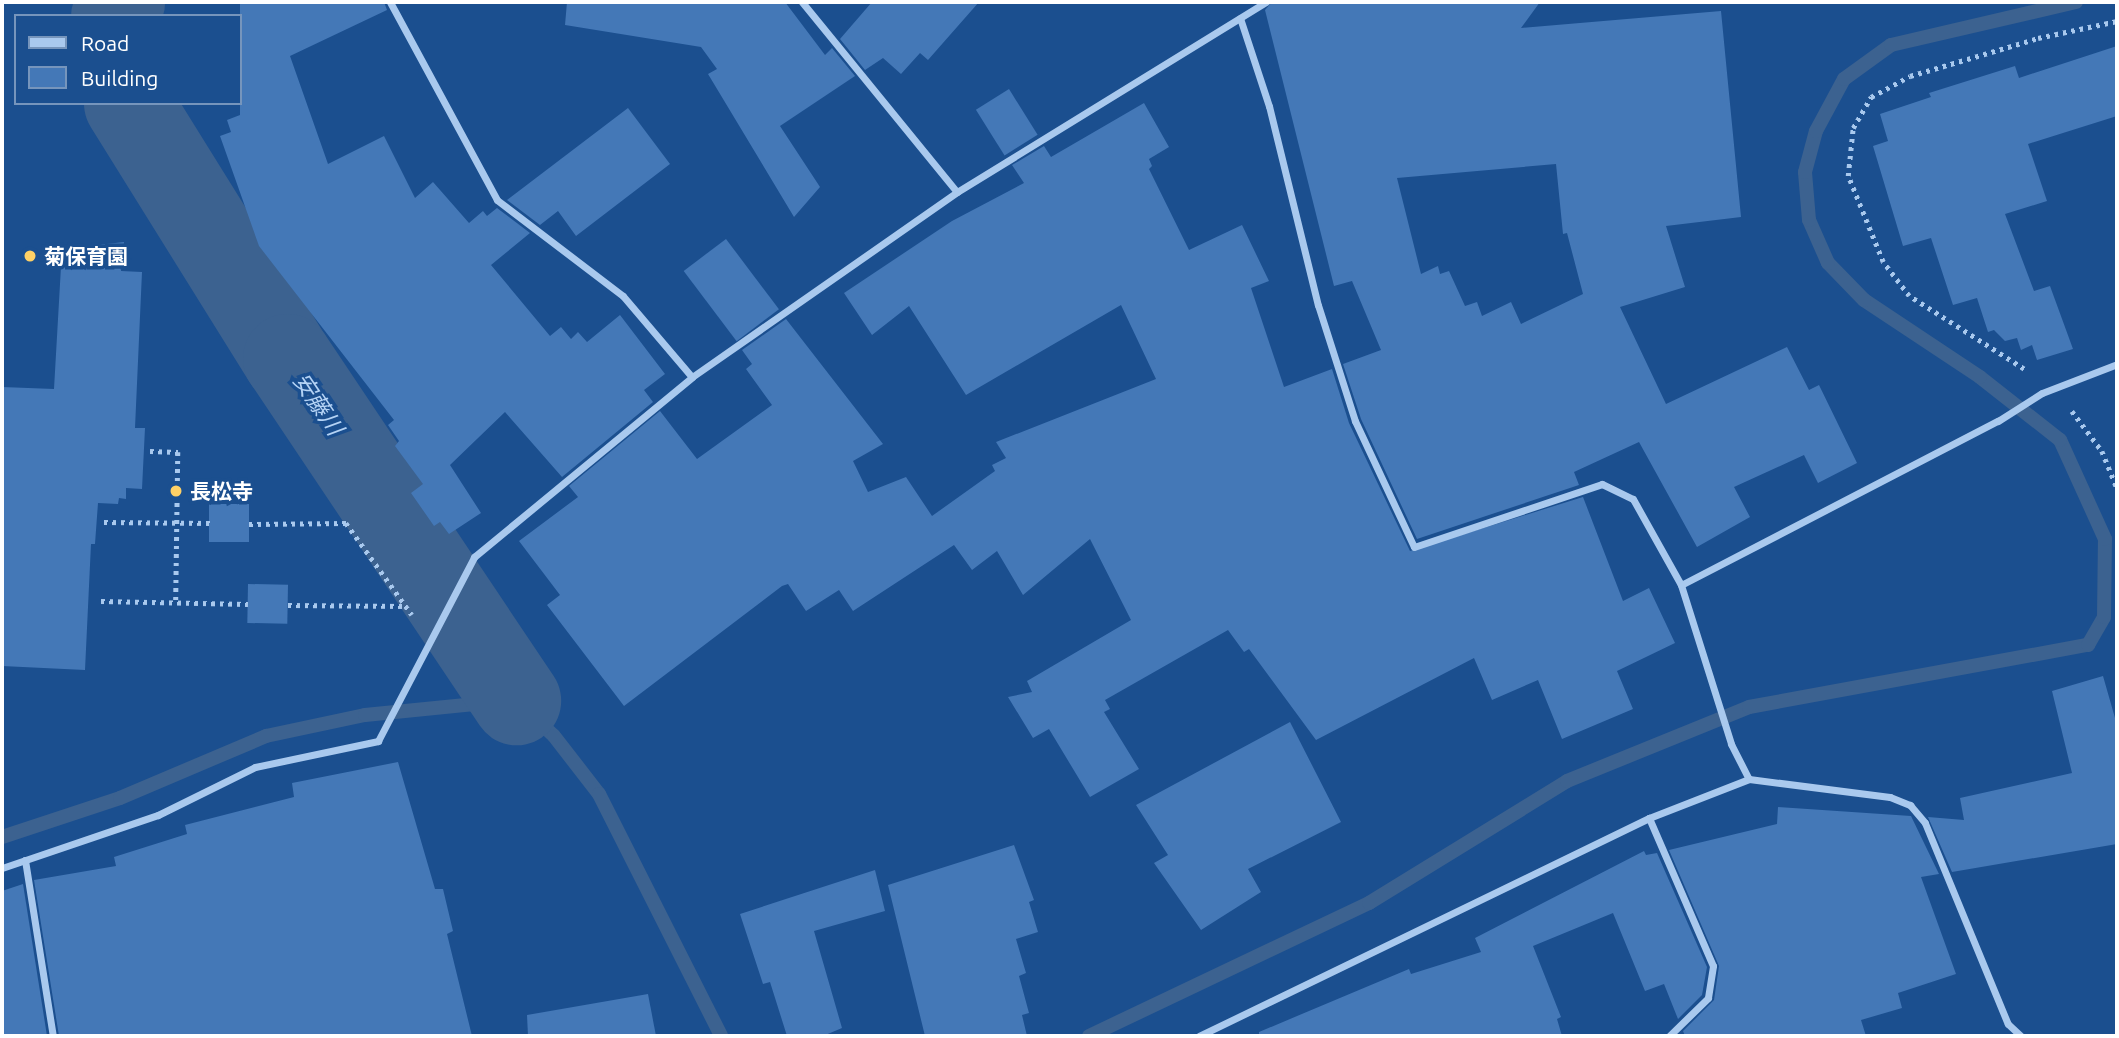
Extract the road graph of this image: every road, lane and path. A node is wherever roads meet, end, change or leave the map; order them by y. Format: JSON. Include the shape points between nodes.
{"nodes":[{"id":1,"x":390,"y":2,"type":"edge"},
{"id":2,"x":802,"y":2,"type":"edge"},
{"id":3,"x":1266,"y":2,"type":"edge"},
{"id":4,"x":1240,"y":18,"type":"junction"},
{"id":5,"x":2117,"y":21,"type":"edge"},
{"id":6,"x":957,"y":192,"type":"junction"},
{"id":7,"x":2117,"y":364,"type":"edge"},
{"id":8,"x":692,"y":377,"type":"junction"},
{"id":9,"x":2055,"y":389,"type":"junction"},
{"id":10,"x":150,"y":451,"type":"dead end"},
{"id":11,"x":2117,"y":488,"type":"edge"},
{"id":12,"x":104,"y":522,"type":"dead end"},
{"id":13,"x":210,"y":523,"type":"dead end"},
{"id":14,"x":180,"y":524,"type":"junction"},
{"id":15,"x":249,"y":524,"type":"dead end"},
{"id":16,"x":1681,"y":584,"type":"junction"},
{"id":17,"x":101,"y":601,"type":"dead end"},
{"id":18,"x":176,"y":603,"type":"junction"},
{"id":19,"x":248,"y":604,"type":"dead end"},
{"id":20,"x":288,"y":605,"type":"dead end"},
{"id":21,"x":406,"y":606,"type":"junction"},
{"id":22,"x":430,"y":640,"type":"junction"},
{"id":23,"x":1749,"y":779,"type":"junction"},
{"id":24,"x":1649,"y":818,"type":"junction"},
{"id":25,"x":25,"y":860,"type":"junction"},
{"id":26,"x":2,"y":868,"type":"edge"},
{"id":27,"x":53,"y":1036,"type":"edge"},
{"id":28,"x":1199,"y":1036,"type":"edge"},
{"id":29,"x":1669,"y":1036,"type":"edge"},
{"id":30,"x":2021,"y":1036,"type":"edge"}],
"edges":[{"from":1,"to":8,"type":"street","via":[[497,200],[623,296]]},
{"from":2,"to":6,"type":"street"},
{"from":3,"to":4,"type":"street"},
{"from":4,"to":6,"type":"street"},
{"from":4,"to":16,"type":"street","via":[[1269,106],[1318,305],[1355,421],[1414,547],[1602,484],[1633,499]]},
{"from":5,"to":9,"type":"path","via":[[2038,38],[1909,76],[1871,97],[1853,128],[1848,176],[1883,262],[1909,296]]},
{"from":6,"to":8,"type":"street"},
{"from":7,"to":9,"type":"street"},
{"from":8,"to":22,"type":"street","via":[[474,556]]},
{"from":9,"to":11,"type":"path","via":[[2102,451]]},
{"from":9,"to":16,"type":"street"},
{"from":10,"to":14,"type":"path","via":[[178,452]]},
{"from":12,"to":14,"type":"path"},
{"from":13,"to":14,"type":"path"},
{"from":14,"to":18,"type":"path"},
{"from":15,"to":21,"type":"path","via":[[346,523]]},
{"from":16,"to":23,"type":"street","via":[[1731,744]]},
{"from":17,"to":18,"type":"path"},
{"from":18,"to":19,"type":"path"},
{"from":20,"to":21,"type":"path"},
{"from":21,"to":22,"type":"path"},
{"from":22,"to":25,"type":"street","via":[[378,741],[255,767],[158,815]]},
{"from":23,"to":24,"type":"street"},
{"from":23,"to":30,"type":"street","via":[[1890,797],[1910,805],[1925,823],[2008,1024]]},
{"from":24,"to":28,"type":"street"},
{"from":24,"to":29,"type":"street","via":[[1713,966],[1708,998]]},
{"from":25,"to":26,"type":"street"},
{"from":25,"to":27,"type":"street"}]}
